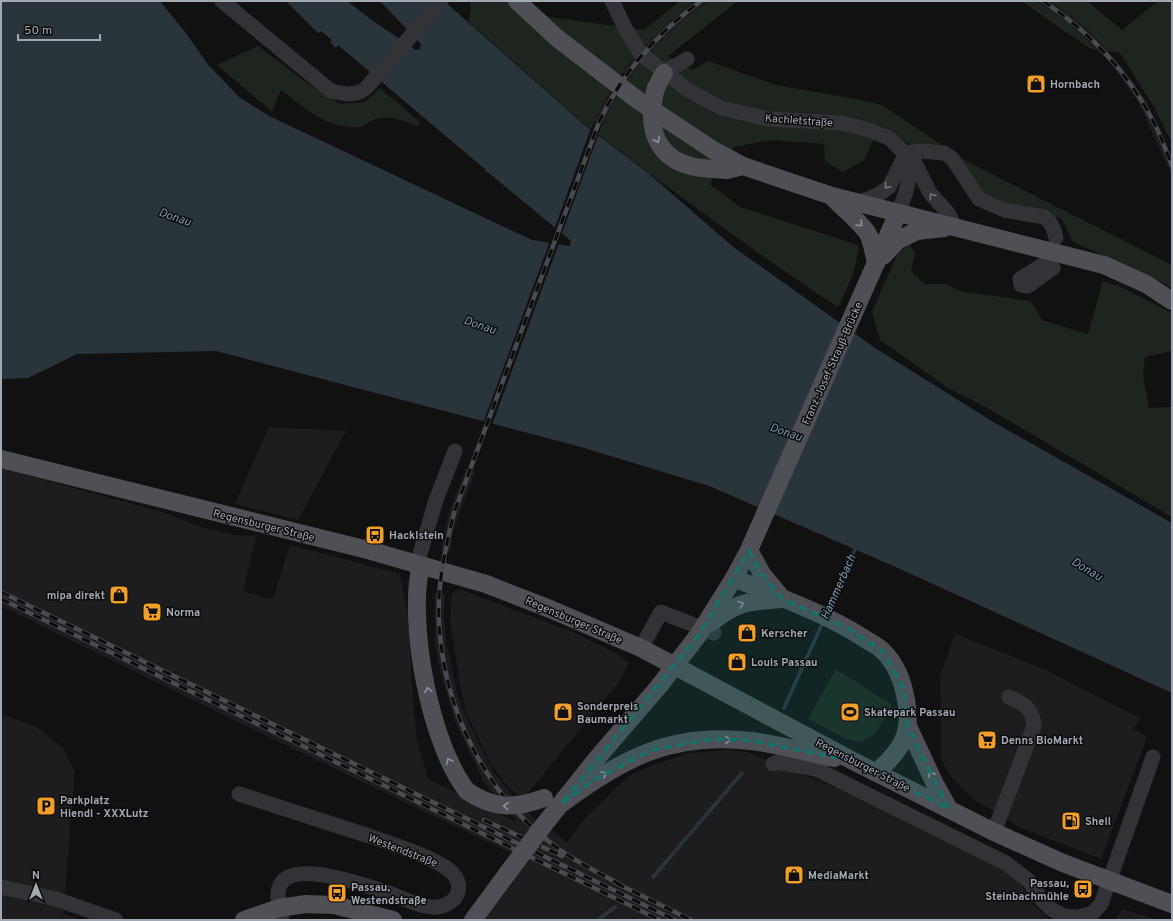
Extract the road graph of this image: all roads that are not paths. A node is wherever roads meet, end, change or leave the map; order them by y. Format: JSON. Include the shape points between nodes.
{"nodes":[{"id":1,"x":222,"y":1,"type":"edge"},
{"id":2,"x":441,"y":1,"type":"edge"},
{"id":3,"x":517,"y":1,"type":"edge"},
{"id":4,"x":612,"y":1,"type":"edge"},
{"id":5,"x":687,"y":59,"type":"dead end"},
{"id":6,"x":660,"y":81,"type":"junction"},
{"id":7,"x":905,"y":155,"type":"junction"},
{"id":8,"x":743,"y":166,"type":"junction"},
{"id":9,"x":832,"y":196,"type":"junction"},
{"id":10,"x":857,"y":203,"type":"junction"},
{"id":11,"x":898,"y":213,"type":"junction"},
{"id":12,"x":955,"y":227,"type":"junction"},
{"id":13,"x":1056,"y":238,"type":"dead end"},
{"id":14,"x":876,"y":264,"type":"junction"},
{"id":15,"x":1172,"y":301,"type":"edge"},
{"id":16,"x":455,"y":451,"type":"dead end"},
{"id":17,"x":1,"y":459,"type":"edge"},
{"id":18,"x":749,"y":550,"type":"junction"},
{"id":19,"x":419,"y":564,"type":"junction"},
{"id":20,"x":734,"y":578,"type":"junction"},
{"id":21,"x":783,"y":600,"type":"junction"},
{"id":22,"x":707,"y":634,"type":"junction"},
{"id":23,"x":641,"y":648,"type":"junction"},
{"id":24,"x":1009,"y":698,"type":"dead end"},
{"id":25,"x":908,"y":726,"type":"junction"},
{"id":26,"x":1152,"y":757,"type":"dead end"},
{"id":27,"x":853,"y":761,"type":"junction"},
{"id":28,"x":775,"y":763,"type":"dead end"},
{"id":29,"x":876,"y":773,"type":"junction"},
{"id":30,"x":239,"y":794,"type":"dead end"},
{"id":31,"x":552,"y":801,"type":"junction"},
{"id":32,"x":949,"y":808,"type":"junction"},
{"id":33,"x":994,"y":832,"type":"junction"},
{"id":34,"x":1108,"y":881,"type":"junction"},
{"id":35,"x":1,"y":887,"type":"edge"},
{"id":36,"x":1172,"y":904,"type":"edge"},
{"id":37,"x":281,"y":914,"type":"edge"},
{"id":38,"x":116,"y":920,"type":"edge"},
{"id":39,"x":244,"y":920,"type":"edge"},
{"id":40,"x":393,"y":920,"type":"edge"},
{"id":41,"x":473,"y":920,"type":"edge"}],
"edges":[{"from":1,"to":2,"type":"street","via":[[332,91],[347,94],[361,93],[367,88]]},
{"from":3,"to":8,"type":"main road","via":[[557,38],[639,101],[713,150]]},
{"from":4,"to":6,"type":"street","name":"Kachletstraße","via":[[625,28]]},
{"from":5,"to":6,"type":"street"},
{"from":6,"to":7,"type":"street","name":"Kachletstraße","via":[[688,90],[721,108],[768,119],[841,123],[869,130],[889,138]]},
{"from":6,"to":8,"type":"main road","one_way":true,"bridge":true,"via":[[652,104],[652,127],[661,148],[672,158],[690,167],[727,170]]},
{"from":7,"to":10,"type":"street","one_way":true,"via":[[889,187],[878,195]]},
{"from":7,"to":11,"type":"street","via":[[909,177]]},
{"from":12,"to":7,"type":"street","name":"Kachletstraße","one_way":true,"via":[[948,213],[930,193],[915,163]]},
{"from":7,"to":13,"type":"street","via":[[922,151],[944,153],[952,158],[979,199],[1004,210],[1044,217],[1054,229]]},
{"from":8,"to":9,"type":"main road"},
{"from":9,"to":10,"type":"main road"},
{"from":9,"to":14,"type":"main road","one_way":true,"via":[[869,235]]},
{"from":10,"to":11,"type":"main road"},
{"from":11,"to":12,"type":"main road"},
{"from":11,"to":14,"type":"main road","name":"Franz-Josef-Strauß-Brücke"},
{"from":12,"to":14,"type":"main road","via":[[917,232],[898,240]]},
{"from":12,"to":15,"type":"main road","via":[[1104,265],[1146,284]]},
{"from":14,"to":18,"type":"main road","name":"Franz-Josef-Strauß-Brücke"},
{"from":16,"to":19,"type":"street","via":[[436,500]]},
{"from":17,"to":19,"type":"main road","name":"Regensburger Straße"},
{"from":18,"to":20,"type":"main road","name":"Franz-Josef-Strauß-Brücke"},
{"from":18,"to":21,"type":"main road","via":[[762,574]]},
{"from":19,"to":23,"type":"main road","name":"Regensburger Straße","via":[[486,584]]},
{"from":31,"to":19,"type":"main road","one_way":true,"bridge":true,"via":[[503,806],[489,803],[467,791],[454,771],[436,728],[418,637]]},
{"from":20,"to":21,"type":"main road","bridge":true},
{"from":20,"to":22,"type":"main road","name":"Franz-Josef-Strauß-Brücke","bridge":true},
{"from":22,"to":21,"type":"main road","one_way":true,"bridge":true,"via":[[726,610],[749,601]]},
{"from":21,"to":25,"type":"main road","via":[[846,627],[883,651],[898,672],[904,688],[908,705]]},
{"from":22,"to":23,"type":"street","via":[[661,612]]},
{"from":22,"to":31,"type":"main road","bridge":true,"via":[[598,757]]},
{"from":23,"to":27,"type":"main road","name":"Regensburger Straße"},
{"from":24,"to":33,"type":"street","via":[[1025,704],[1031,711],[1034,726]]},
{"from":25,"to":29,"type":"main road","via":[[896,754]]},
{"from":32,"to":25,"type":"main road","one_way":true},
{"from":26,"to":34,"type":"street"},
{"from":27,"to":29,"type":"main road","name":"Regensburger Straße"},
{"from":31,"to":27,"type":"main road","one_way":true,"via":[[652,750],[681,743],[714,739],[752,741]]},
{"from":28,"to":34,"type":"street","via":[[816,770],[902,815],[1006,863],[1029,881],[1051,909],[1064,916],[1093,914],[1101,904]]},
{"from":29,"to":32,"type":"main road","name":"Regensburger Straße"},
{"from":30,"to":37,"type":"street","name":"Westendstraße","via":[[406,849],[444,866],[451,871],[458,883],[459,891],[454,900],[433,907],[340,878],[303,873],[291,875],[281,882],[278,893]]},
{"from":31,"to":41,"type":"main road","bridge":true,"via":[[543,826]]},
{"from":32,"to":33,"type":"main road","name":"Regensburger Straße"},
{"from":33,"to":34,"type":"main road","name":"Regensburger Straße","via":[[1063,864]]},
{"from":34,"to":36,"type":"main road","name":"Regensburger Straße"},
{"from":35,"to":38,"type":"street","via":[[56,899]]},
{"from":37,"to":39,"type":"main road"},
{"from":37,"to":40,"type":"main road","via":[[306,904],[334,905]]}]}
